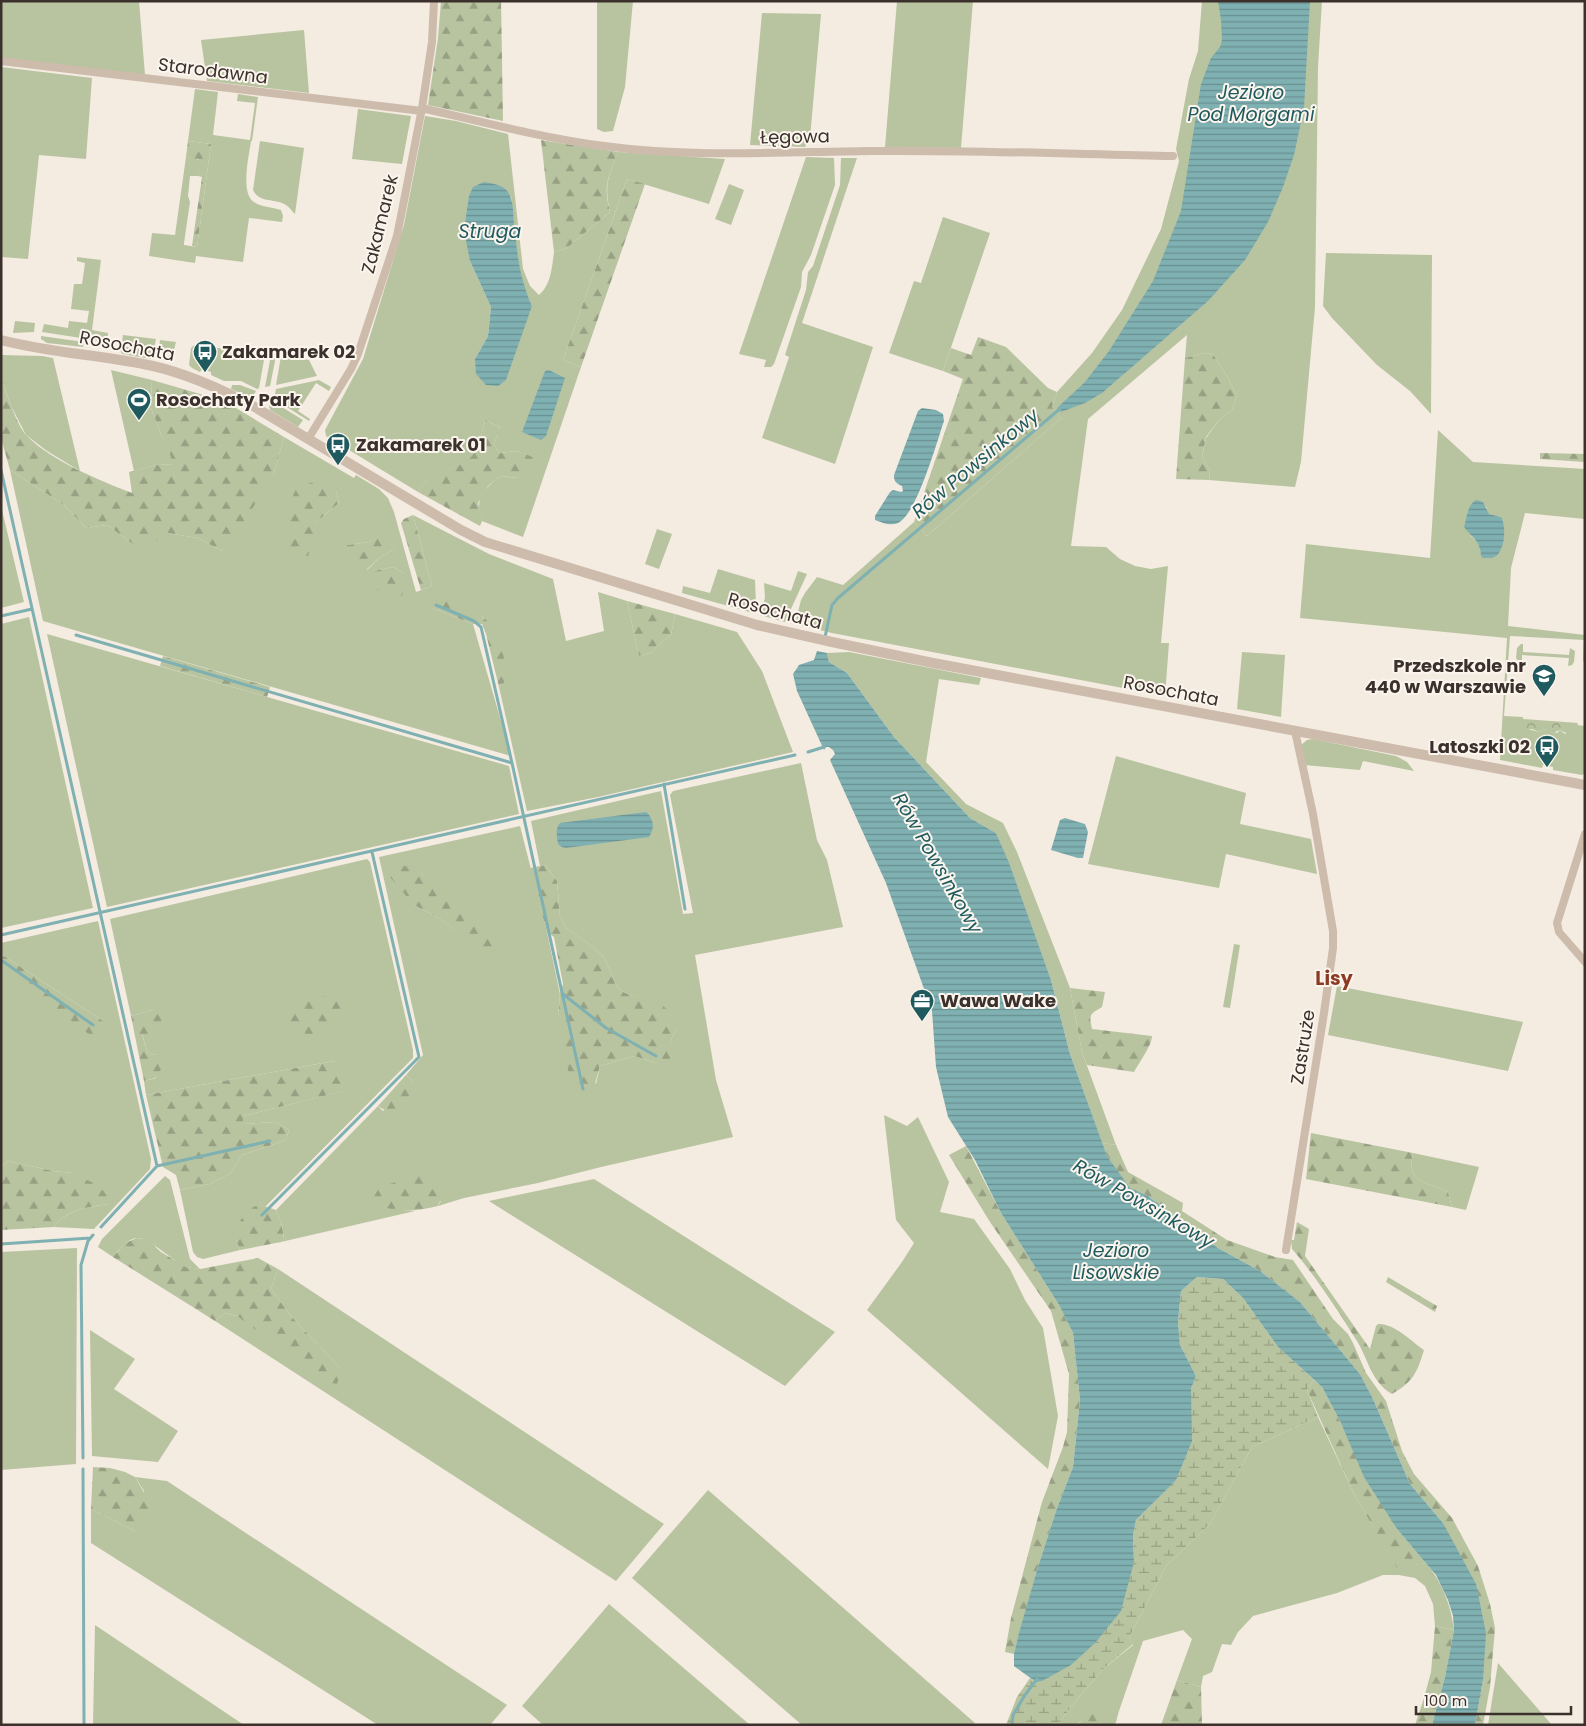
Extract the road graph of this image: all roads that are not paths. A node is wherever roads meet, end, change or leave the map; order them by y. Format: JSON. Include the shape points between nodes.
{"nodes":[{"id":1,"x":434,"y":1,"type":"edge"},
{"id":2,"x":1,"y":61,"type":"edge"},
{"id":3,"x":422,"y":110,"type":"junction"},
{"id":4,"x":1173,"y":156,"type":"dead end"},
{"id":5,"x":1,"y":340,"type":"edge"},
{"id":6,"x":308,"y":439,"type":"junction"},
{"id":7,"x":1295,"y":731,"type":"junction"},
{"id":8,"x":1585,"y":785,"type":"edge"},
{"id":9,"x":1585,"y":834,"type":"edge"},
{"id":10,"x":1585,"y":962,"type":"edge"},
{"id":11,"x":1286,"y":1250,"type":"dead end"}],
"edges":[{"from":1,"to":3,"type":"street","name":"Zakamarek"},
{"from":2,"to":3,"type":"street","name":"Starodawna"},
{"from":3,"to":4,"type":"street","name":"Łęgowa","via":[[565,139],[634,149]]},
{"from":3,"to":6,"type":"street","name":"Zakamarek","via":[[397,236],[358,354]]},
{"from":5,"to":6,"type":"street","name":"Rosochata","via":[[115,358],[172,371],[234,396]]},
{"from":6,"to":7,"type":"street","name":"Rosochata","via":[[484,542],[758,625],[933,663]]},
{"from":7,"to":8,"type":"street","name":"Rosochata"},
{"from":7,"to":11,"type":"street","name":"Zastruże","via":[[1313,814],[1333,931],[1333,948]]},
{"from":9,"to":10,"type":"street","via":[[1557,923],[1563,938]]}]}
